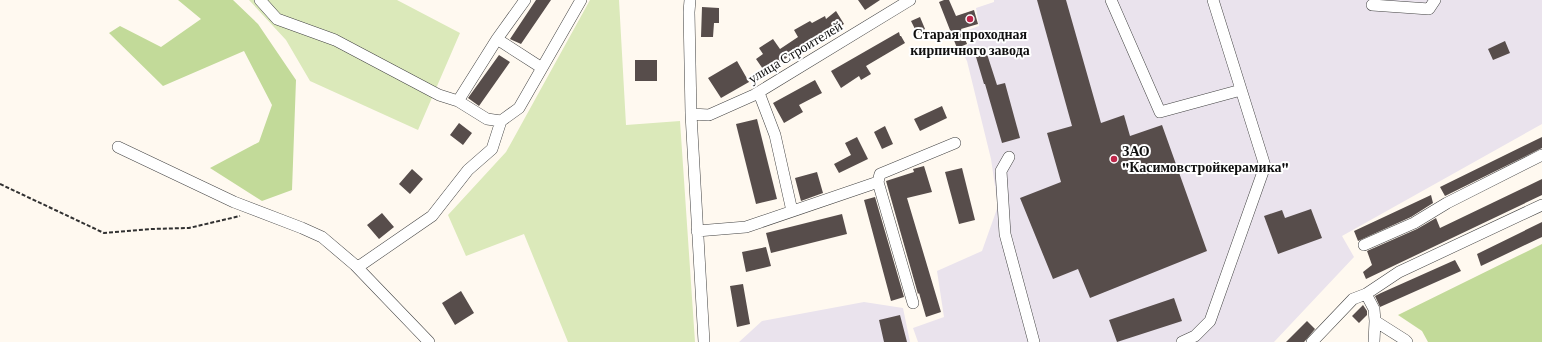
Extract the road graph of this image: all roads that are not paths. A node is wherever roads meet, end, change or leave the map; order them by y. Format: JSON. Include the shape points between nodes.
{"nodes":[{"id":1,"x":260,"y":0,"type":"edge"},
{"id":2,"x":525,"y":0,"type":"edge"},
{"id":3,"x":690,"y":0,"type":"edge"},
{"id":4,"x":910,"y":0,"type":"edge"},
{"id":5,"x":1111,"y":0,"type":"edge"},
{"id":6,"x":1213,"y":0,"type":"edge"},
{"id":7,"x":1435,"y":0,"type":"edge"},
{"id":8,"x":577,"y":2,"type":"edge"},
{"id":9,"x":1372,"y":5,"type":"dead end"},
{"id":10,"x":496,"y":39,"type":"junction"},
{"id":11,"x":542,"y":68,"type":"junction"},
{"id":12,"x":1241,"y":90,"type":"junction"},
{"id":13,"x":759,"y":93,"type":"junction"},
{"id":14,"x":458,"y":101,"type":"junction"},
{"id":15,"x":690,"y":114,"type":"junction"},
{"id":16,"x":501,"y":121,"type":"junction"},
{"id":17,"x":955,"y":143,"type":"dead end"},
{"id":18,"x":118,"y":146,"type":"dead end"},
{"id":19,"x":1542,"y":155,"type":"edge"},
{"id":20,"x":1009,"y":157,"type":"dead end"},
{"id":21,"x":878,"y":182,"type":"junction"},
{"id":22,"x":1542,"y":205,"type":"edge"},
{"id":23,"x":792,"y":211,"type":"junction"},
{"id":24,"x":697,"y":231,"type":"junction"},
{"id":25,"x":1364,"y":245,"type":"dead end"},
{"id":26,"x":358,"y":267,"type":"junction"},
{"id":27,"x":1366,"y":294,"type":"junction"},
{"id":28,"x":913,"y":303,"type":"dead end"},
{"id":29,"x":1375,"y":321,"type":"junction"},
{"id":30,"x":430,"y":342,"type":"edge"},
{"id":31,"x":704,"y":342,"type":"edge"},
{"id":32,"x":1034,"y":342,"type":"edge"},
{"id":33,"x":1182,"y":342,"type":"edge"},
{"id":34,"x":1312,"y":342,"type":"edge"},
{"id":35,"x":1374,"y":342,"type":"edge"},
{"id":36,"x":1407,"y":342,"type":"edge"}],
"edges":[{"from":1,"to":14,"type":"street","via":[[277,19],[336,40],[439,95]]},
{"from":2,"to":10,"type":"street"},
{"from":3,"to":15,"type":"street"},
{"from":4,"to":13,"type":"street","name":"улица Строителей"},
{"from":5,"to":12,"type":"street","via":[[1160,112]]},
{"from":6,"to":12,"type":"street"},
{"from":7,"to":9,"type":"street","via":[[1429,9]]},
{"from":8,"to":11,"type":"street"},
{"from":10,"to":11,"type":"street"},
{"from":10,"to":14,"type":"street"},
{"from":11,"to":16,"type":"street","via":[[519,108]]},
{"from":12,"to":33,"type":"street","via":[[1265,166],[1210,320],[1195,336]]},
{"from":13,"to":15,"type":"street","name":"улица Строителей","via":[[709,115]]},
{"from":13,"to":23,"type":"street","via":[[775,135]]},
{"from":14,"to":16,"type":"street","via":[[487,119]]},
{"from":15,"to":24,"type":"street"},
{"from":16,"to":26,"type":"street","via":[[492,149],[468,170],[432,216]]},
{"from":17,"to":21,"type":"street","via":[[880,174]]},
{"from":18,"to":26,"type":"street","via":[[234,202],[322,237]]},
{"from":19,"to":25,"type":"street","via":[[1447,203],[1414,223]]},
{"from":20,"to":32,"type":"street","via":[[1001,172],[1005,234]]},
{"from":21,"to":23,"type":"street"},
{"from":21,"to":28,"type":"street"},
{"from":22,"to":27,"type":"street","via":[[1399,272]]},
{"from":23,"to":24,"type":"street","via":[[746,227]]},
{"from":24,"to":31,"type":"street"},
{"from":26,"to":30,"type":"street"},
{"from":27,"to":29,"type":"street","via":[[1374,309]]},
{"from":27,"to":34,"type":"street","via":[[1353,299]]},
{"from":29,"to":35,"type":"street"},
{"from":29,"to":36,"type":"street"}]}
